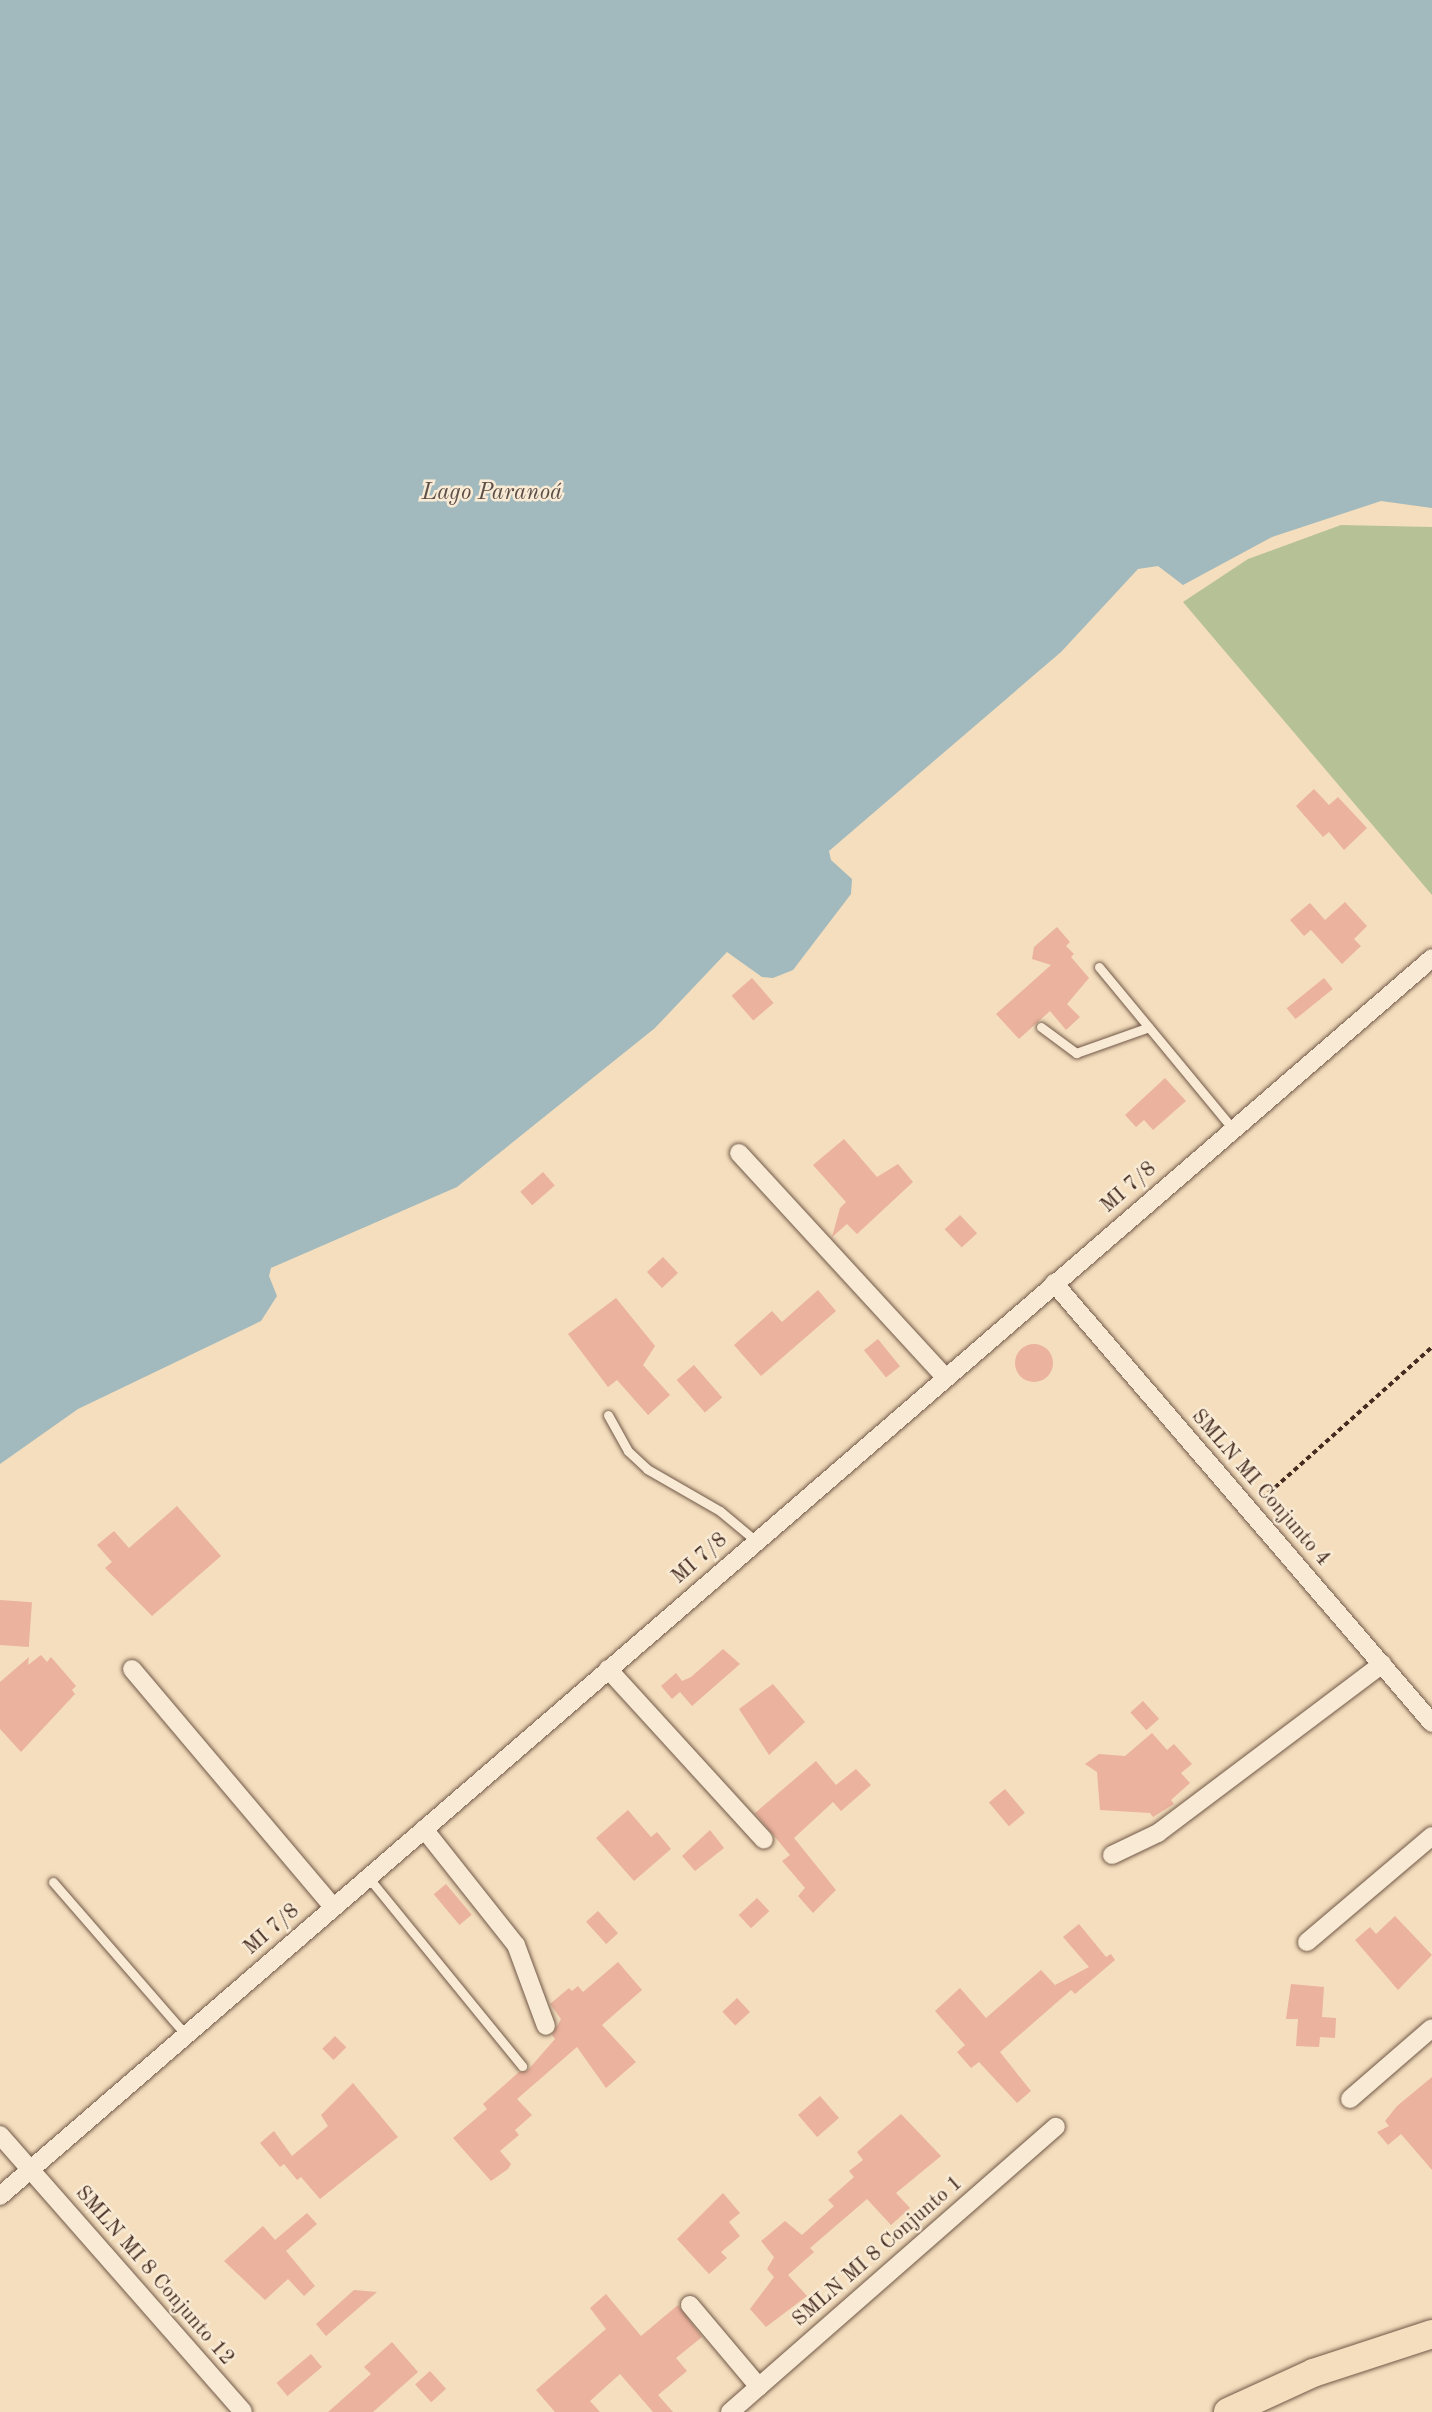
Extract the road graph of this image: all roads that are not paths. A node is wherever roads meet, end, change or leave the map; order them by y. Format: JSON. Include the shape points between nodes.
{"nodes":[{"id":1,"x":1432,"y":958,"type":"edge"},
{"id":2,"x":1099,"y":967,"type":"dead end"},
{"id":3,"x":1041,"y":1027,"type":"dead end"},
{"id":4,"x":1149,"y":1027,"type":"junction"},
{"id":5,"x":1233,"y":1129,"type":"junction"},
{"id":6,"x":739,"y":1153,"type":"dead end"},
{"id":7,"x":1054,"y":1283,"type":"junction"},
{"id":8,"x":945,"y":1377,"type":"junction"},
{"id":9,"x":608,"y":1415,"type":"dead end"},
{"id":10,"x":756,"y":1541,"type":"junction"},
{"id":11,"x":1382,"y":1664,"type":"junction"},
{"id":12,"x":132,"y":1669,"type":"dead end"},
{"id":13,"x":608,"y":1669,"type":"junction"},
{"id":14,"x":1432,"y":1723,"type":"edge"},
{"id":15,"x":424,"y":1829,"type":"junction"},
{"id":16,"x":1432,"y":1836,"type":"edge"},
{"id":17,"x":764,"y":1840,"type":"dead end"},
{"id":18,"x":1112,"y":1855,"type":"dead end"},
{"id":19,"x":368,"y":1877,"type":"junction"},
{"id":20,"x":53,"y":1882,"type":"dead end"},
{"id":21,"x":333,"y":1907,"type":"junction"},
{"id":22,"x":1307,"y":1942,"type":"dead end"},
{"id":23,"x":546,"y":2026,"type":"dead end"},
{"id":24,"x":1432,"y":2028,"type":"edge"},
{"id":25,"x":186,"y":2035,"type":"junction"},
{"id":26,"x":522,"y":2066,"type":"dead end"},
{"id":27,"x":1350,"y":2099,"type":"dead end"},
{"id":28,"x":1056,"y":2127,"type":"dead end"},
{"id":29,"x":0,"y":2135,"type":"edge"},
{"id":30,"x":31,"y":2169,"type":"junction"},
{"id":31,"x":0,"y":2196,"type":"edge"},
{"id":32,"x":690,"y":2305,"type":"dead end"},
{"id":33,"x":1427,"y":2337,"type":"edge"},
{"id":34,"x":759,"y":2386,"type":"junction"},
{"id":35,"x":243,"y":2412,"type":"edge"},
{"id":36,"x":730,"y":2412,"type":"edge"},
{"id":37,"x":1228,"y":2412,"type":"edge"}],
"edges":[{"from":1,"to":5,"type":"street","name":"MI 7/8"},
{"from":2,"to":4,"type":"lane"},
{"from":3,"to":4,"type":"lane","via":[[1076,1053]]},
{"from":4,"to":5,"type":"lane"},
{"from":5,"to":7,"type":"street","name":"MI 7/8"},
{"from":6,"to":8,"type":"street"},
{"from":7,"to":8,"type":"street","name":"MI 7/8"},
{"from":7,"to":11,"type":"street","name":"SMLN MI Conjunto 4"},
{"from":8,"to":10,"type":"street","name":"MI 7/8"},
{"from":9,"to":10,"type":"lane","via":[[628,1451],[647,1469],[720,1511]]},
{"from":10,"to":13,"type":"street","name":"MI 7/8"},
{"from":11,"to":14,"type":"street","name":"SMLN MI Conjunto 4"},
{"from":11,"to":18,"type":"street","via":[[1158,1833]]},
{"from":12,"to":21,"type":"street"},
{"from":13,"to":15,"type":"street","name":"MI 7/8"},
{"from":13,"to":17,"type":"street"},
{"from":15,"to":19,"type":"street","name":"MI 7/8"},
{"from":15,"to":23,"type":"street","via":[[516,1945]]},
{"from":16,"to":22,"type":"street"},
{"from":19,"to":21,"type":"street","name":"MI 7/8"},
{"from":19,"to":26,"type":"lane"},
{"from":20,"to":25,"type":"lane"},
{"from":21,"to":25,"type":"street","name":"MI 7/8"},
{"from":24,"to":27,"type":"street"},
{"from":25,"to":30,"type":"street","name":"MI 7/8"},
{"from":28,"to":34,"type":"street","name":"SMLN MI 8 Conjunto 1"},
{"from":29,"to":30,"type":"street","name":"SMLN MI 8 Conjunto 12"},
{"from":30,"to":31,"type":"street","name":"MI 7/8"},
{"from":30,"to":35,"type":"street","name":"SMLN MI 8 Conjunto 12"},
{"from":32,"to":34,"type":"street"},
{"from":33,"to":37,"type":"main road","via":[[1313,2373]]},
{"from":34,"to":36,"type":"street","name":"SMLN MI 8 Conjunto 1"}]}
